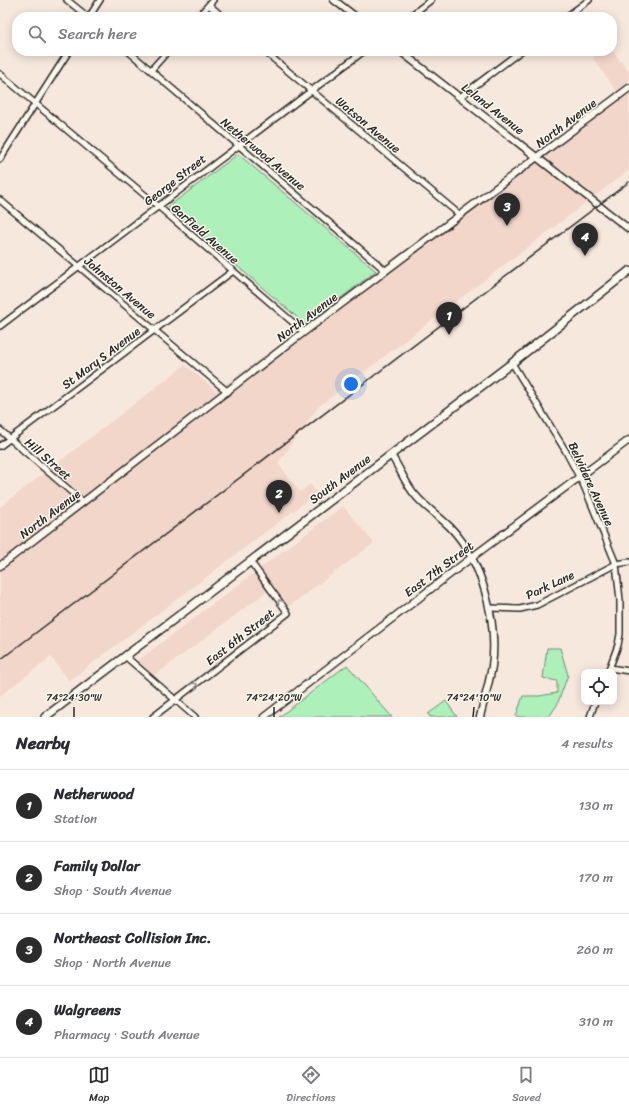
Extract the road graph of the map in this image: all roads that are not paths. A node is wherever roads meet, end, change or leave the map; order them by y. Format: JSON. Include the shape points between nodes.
{"nodes":[{"id":1,"x":68,"y":0,"type":"edge"},
{"id":2,"x":100,"y":0,"type":"edge"},
{"id":3,"x":213,"y":0,"type":"edge"},
{"id":4,"x":334,"y":0,"type":"edge"},
{"id":5,"x":431,"y":0,"type":"edge"},
{"id":6,"x":589,"y":0,"type":"edge"},
{"id":7,"x":209,"y":5,"type":"junction"},
{"id":8,"x":82,"y":12,"type":"edge"},
{"id":9,"x":92,"y":12,"type":"edge"},
{"id":10,"x":203,"y":12,"type":"edge"},
{"id":11,"x":217,"y":12,"type":"edge"},
{"id":12,"x":350,"y":12,"type":"edge"},
{"id":13,"x":415,"y":12,"type":"edge"},
{"id":14,"x":573,"y":12,"type":"edge"},
{"id":15,"x":66,"y":56,"type":"edge"},
{"id":16,"x":134,"y":56,"type":"edge"},
{"id":17,"x":164,"y":56,"type":"edge"},
{"id":18,"x":270,"y":56,"type":"edge"},
{"id":19,"x":357,"y":56,"type":"edge"},
{"id":20,"x":407,"y":56,"type":"edge"},
{"id":21,"x":514,"y":56,"type":"edge"},
{"id":22,"x":151,"y":70,"type":"junction"},
{"id":23,"x":0,"y":74,"type":"edge"},
{"id":24,"x":629,"y":88,"type":"edge"},
{"id":25,"x":311,"y":91,"type":"junction"},
{"id":26,"x":460,"y":97,"type":"junction"},
{"id":27,"x":35,"y":104,"type":"junction"},
{"id":28,"x":238,"y":145,"type":"junction"},
{"id":29,"x":538,"y":158,"type":"junction"},
{"id":30,"x":0,"y":159,"type":"edge"},
{"id":31,"x":0,"y":200,"type":"edge"},
{"id":32,"x":158,"y":206,"type":"junction"},
{"id":33,"x":460,"y":215,"type":"junction"},
{"id":34,"x":629,"y":229,"type":"edge"},
{"id":35,"x":79,"y":266,"type":"junction"},
{"id":36,"x":233,"y":271,"type":"junction"},
{"id":37,"x":386,"y":271,"type":"junction"},
{"id":38,"x":629,"y":271,"type":"edge"},
{"id":39,"x":0,"y":326,"type":"edge"},
{"id":40,"x":154,"y":330,"type":"junction"},
{"id":41,"x":304,"y":332,"type":"junction"},
{"id":42,"x":512,"y":362,"type":"junction"},
{"id":43,"x":228,"y":392,"type":"junction"},
{"id":44,"x":0,"y":430,"type":"edge"},
{"id":45,"x":10,"y":439,"type":"junction"},
{"id":46,"x":629,"y":440,"type":"edge"},
{"id":47,"x":0,"y":446,"type":"edge"},
{"id":48,"x":390,"y":455,"type":"junction"},
{"id":49,"x":579,"y":478,"type":"junction"},
{"id":50,"x":83,"y":502,"type":"junction"},
{"id":51,"x":471,"y":558,"type":"junction"},
{"id":52,"x":250,"y":561,"type":"junction"},
{"id":53,"x":629,"y":562,"type":"edge"},
{"id":54,"x":616,"y":564,"type":"junction"},
{"id":55,"x":0,"y":566,"type":"edge"},
{"id":56,"x":489,"y":608,"type":"junction"},
{"id":57,"x":125,"y":656,"type":"junction"},
{"id":58,"x":609,"y":669,"type":"edge"},
{"id":59,"x":617,"y":670,"type":"edge"},
{"id":60,"x":629,"y":671,"type":"edge"},
{"id":61,"x":176,"y":700,"type":"junction"},
{"id":62,"x":594,"y":705,"type":"edge"},
{"id":63,"x":45,"y":717,"type":"edge"},
{"id":64,"x":154,"y":717,"type":"edge"},
{"id":65,"x":195,"y":717,"type":"edge"},
{"id":66,"x":264,"y":717,"type":"edge"},
{"id":67,"x":480,"y":717,"type":"edge"},
{"id":68,"x":590,"y":717,"type":"edge"}],
"edges":[{"from":1,"to":8,"type":"street"},
{"from":2,"to":9,"type":"street"},
{"from":3,"to":7,"type":"street"},
{"from":4,"to":12,"type":"street"},
{"from":5,"to":13,"type":"street"},
{"from":6,"to":14,"type":"street"},
{"from":7,"to":10,"type":"street"},
{"from":7,"to":11,"type":"street"},
{"from":15,"to":27,"type":"street"},
{"from":16,"to":22,"type":"street","name":"Netherwood Avenue"},
{"from":17,"to":22,"type":"street"},
{"from":18,"to":25,"type":"street","name":"Watson Avenue"},
{"from":19,"to":25,"type":"street","name":"George Street"},
{"from":20,"to":26,"type":"street","name":"Leland Avenue"},
{"from":21,"to":26,"type":"street"},
{"from":22,"to":28,"type":"street","name":"Netherwood Avenue"},
{"from":23,"to":27,"type":"street","name":"Garfield Avenue"},
{"from":24,"to":29,"type":"street","name":"North Avenue"},
{"from":25,"to":28,"type":"street","name":"George Street"},
{"from":25,"to":33,"type":"street","name":"Watson Avenue"},
{"from":26,"to":29,"type":"street","name":"Leland Avenue"},
{"from":27,"to":30,"type":"street"},
{"from":27,"to":32,"type":"street","name":"Garfield Avenue"},
{"from":28,"to":32,"type":"street","name":"George Street"},
{"from":28,"to":37,"type":"street","name":"Netherwood Avenue"},
{"from":29,"to":33,"type":"street","name":"North Avenue"},
{"from":29,"to":34,"type":"street","name":"Leland Avenue"},
{"from":31,"to":35,"type":"street","name":"Johnston Avenue"},
{"from":32,"to":35,"type":"street","name":"George Street"},
{"from":32,"to":36,"type":"street","name":"Garfield Avenue"},
{"from":33,"to":37,"type":"street","name":"North Avenue"},
{"from":35,"to":39,"type":"street","name":"George Street"},
{"from":35,"to":40,"type":"street","name":"Johnston Avenue"},
{"from":36,"to":40,"type":"street","name":"St Mary S Avenue"},
{"from":36,"to":41,"type":"street","name":"Garfield Avenue"},
{"from":37,"to":41,"type":"street","name":"North Avenue"},
{"from":38,"to":42,"type":"main road","name":"South Avenue"},
{"from":40,"to":43,"type":"street","name":"Johnston Avenue"},
{"from":40,"to":45,"type":"street","name":"St Mary S Avenue"},
{"from":41,"to":43,"type":"street","name":"North Avenue"},
{"from":42,"to":48,"type":"main road","name":"South Avenue"},
{"from":42,"to":49,"type":"street","name":"Belvidere Avenue","via":[[566,450]]},
{"from":43,"to":50,"type":"street","name":"North Avenue"},
{"from":44,"to":45,"type":"street","name":"Hill Street"},
{"from":45,"to":47,"type":"street","name":"St Mary S Avenue"},
{"from":45,"to":50,"type":"street","name":"Hill Street"},
{"from":46,"to":49,"type":"street","name":"East 7th Street"},
{"from":48,"to":51,"type":"street","via":[[415,496],[450,528]]},
{"from":48,"to":52,"type":"main road","name":"South Avenue"},
{"from":49,"to":51,"type":"street","name":"East 7th Street"},
{"from":49,"to":54,"type":"street","name":"Belvidere Avenue"},
{"from":50,"to":55,"type":"street","name":"North Avenue"},
{"from":51,"to":56,"type":"street"},
{"from":51,"to":66,"type":"street","name":"East 7th Street"},
{"from":52,"to":57,"type":"main road","name":"South Avenue"},
{"from":61,"to":52,"type":"street","name":"East 6th Street","one_way":true,"via":[[288,613]]},
{"from":53,"to":54,"type":"street","name":"Park Lane"},
{"from":54,"to":56,"type":"street","name":"Park Lane","via":[[537,605],[520,609]]},
{"from":54,"to":58,"type":"street","name":"Belvidere Avenue","via":[[620,634]]},
{"from":56,"to":67,"type":"street","via":[[492,665]]},
{"from":57,"to":61,"type":"street"},
{"from":57,"to":63,"type":"main road","name":"South Avenue"},
{"from":59,"to":60,"type":"street"},
{"from":61,"to":64,"type":"street","name":"East 6th Street"},
{"from":61,"to":65,"type":"street"},
{"from":62,"to":68,"type":"street"}]}
